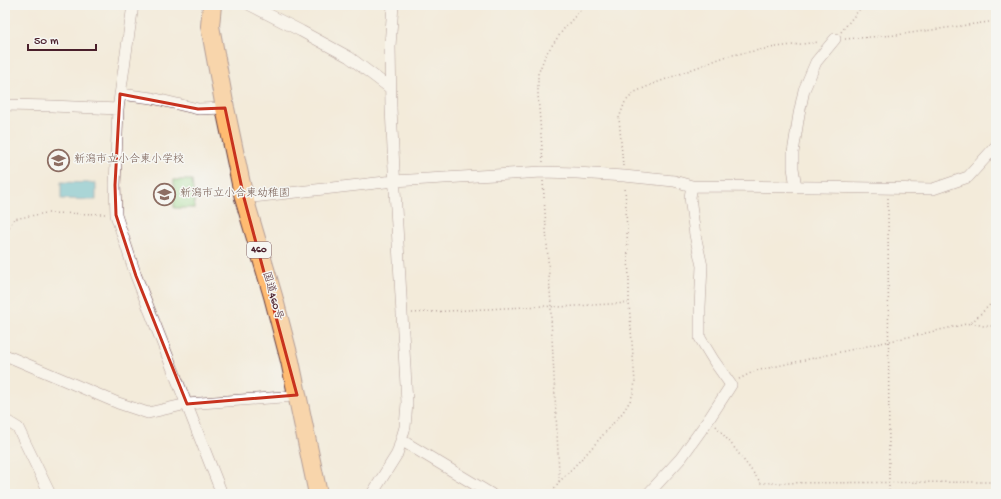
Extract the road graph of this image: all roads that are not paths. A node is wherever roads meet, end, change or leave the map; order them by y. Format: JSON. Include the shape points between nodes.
{"nodes":[{"id":1,"x":133,"y":5,"type":"edge"},
{"id":2,"x":212,"y":5,"type":"edge"},
{"id":3,"x":250,"y":5,"type":"edge"},
{"id":4,"x":393,"y":5,"type":"edge"},
{"id":5,"x":835,"y":39,"type":"road end"},
{"id":6,"x":390,"y":88,"type":"junction"},
{"id":7,"x":120,"y":94,"type":"junction"},
{"id":8,"x":5,"y":105,"type":"edge"},
{"id":9,"x":225,"y":108,"type":"junction"},
{"id":10,"x":118,"y":109,"type":"junction"},
{"id":11,"x":996,"y":146,"type":"edge"},
{"id":12,"x":394,"y":181,"type":"junction"},
{"id":13,"x":692,"y":186,"type":"junction"},
{"id":14,"x":796,"y":187,"type":"junction"},
{"id":15,"x":244,"y":198,"type":"junction"},
{"id":16,"x":5,"y":356,"type":"edge"},
{"id":17,"x":297,"y":395,"type":"junction"},
{"id":18,"x":187,"y":404,"type":"junction"},
{"id":19,"x":5,"y":420,"type":"edge"},
{"id":20,"x":401,"y":440,"type":"junction"},
{"id":21,"x":50,"y":494,"type":"edge"},
{"id":22,"x":222,"y":494,"type":"edge"},
{"id":23,"x":318,"y":494,"type":"edge"},
{"id":24,"x":372,"y":494,"type":"edge"},
{"id":25,"x":491,"y":494,"type":"edge"},
{"id":26,"x":648,"y":494,"type":"edge"}],
"edges":[{"from":1,"to":7,"type":"street"},
{"from":2,"to":9,"type":"highway","name":"国道460号","number":"460","via":[[210,26]]},
{"from":3,"to":6,"type":"street","via":[[349,57]]},
{"from":4,"to":6,"type":"street"},
{"from":5,"to":14,"type":"street","via":[[816,62],[804,90],[793,153]]},
{"from":6,"to":12,"type":"street"},
{"from":7,"to":9,"type":"street","via":[[152,98],[198,109]]},
{"from":7,"to":10,"type":"street"},
{"from":8,"to":10,"type":"street"},
{"from":9,"to":15,"type":"highway","name":"国道460号","number":"460"},
{"from":10,"to":18,"type":"street","via":[[116,214],[136,276]]},
{"from":11,"to":14,"type":"street","via":[[968,177],[933,189]]},
{"from":12,"to":13,"type":"street","via":[[542,172],[624,176],[674,181]]},
{"from":12,"to":15,"type":"street"},
{"from":12,"to":20,"type":"street","via":[[408,402]]},
{"from":13,"to":14,"type":"street"},
{"from":13,"to":26,"type":"street","via":[[690,197],[702,266],[700,338],[731,385],[681,458]]},
{"from":15,"to":17,"type":"highway","name":"国道460号","number":"460","via":[[275,303]]},
{"from":16,"to":18,"type":"street","via":[[148,413]]},
{"from":17,"to":18,"type":"street"},
{"from":17,"to":23,"type":"highway","name":"国道460号","number":"460"},
{"from":18,"to":22,"type":"street"},
{"from":19,"to":21,"type":"street","via":[[18,428]]},
{"from":20,"to":24,"type":"street","via":[[397,454]]},
{"from":20,"to":25,"type":"street"}]}
